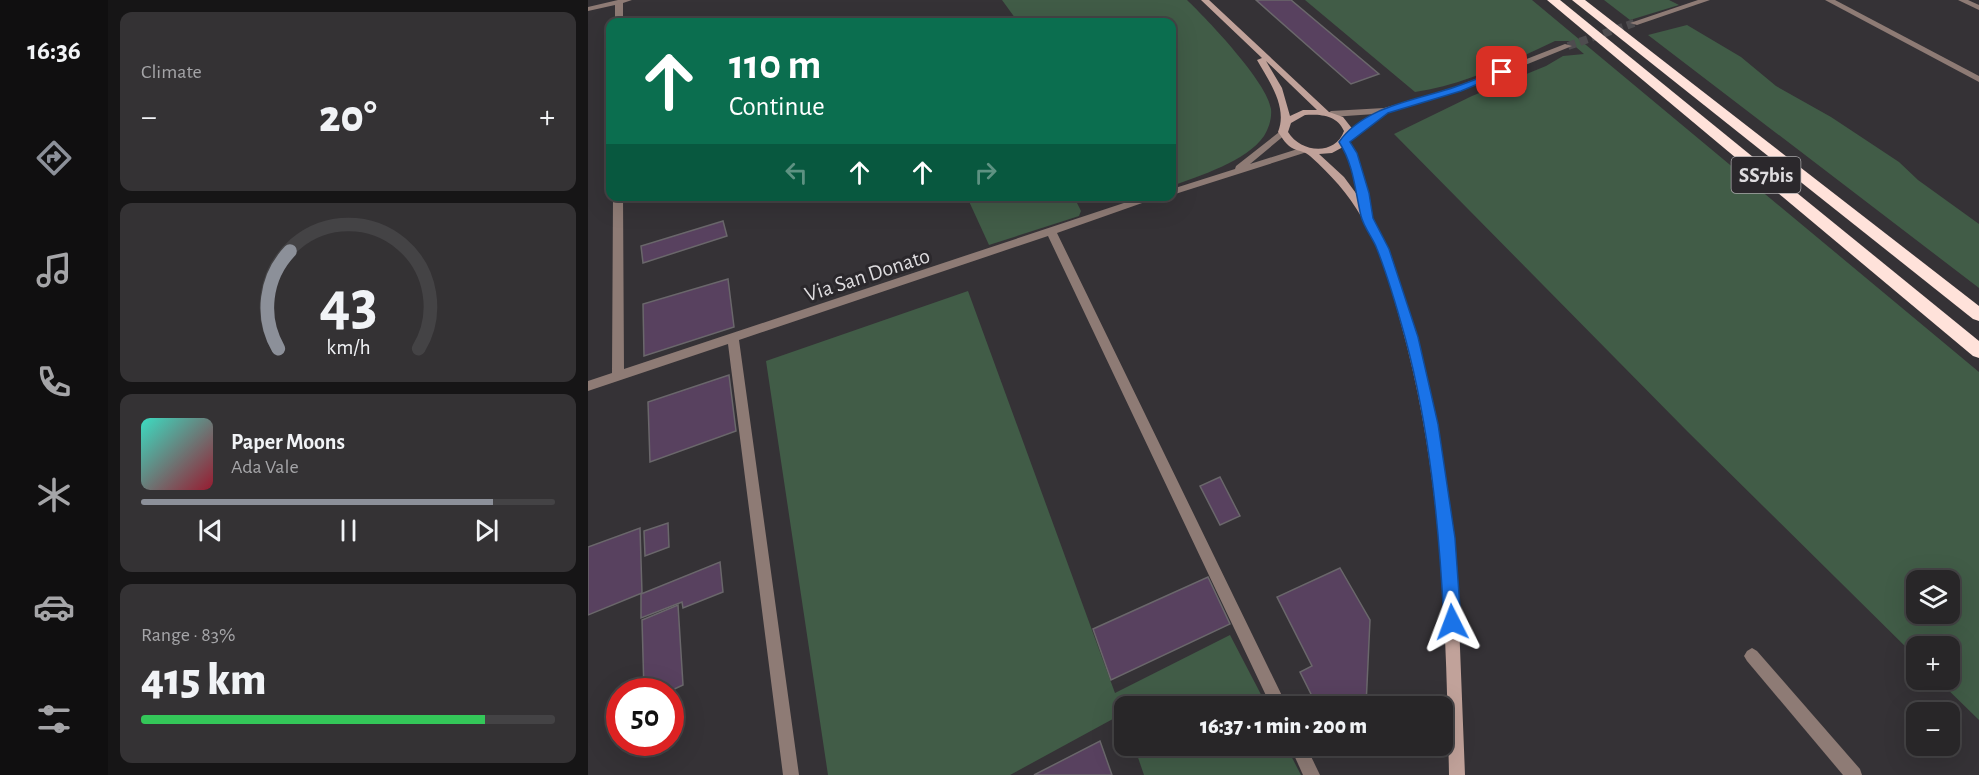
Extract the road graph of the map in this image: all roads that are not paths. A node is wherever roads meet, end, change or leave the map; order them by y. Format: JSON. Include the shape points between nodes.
{"nodes":[{"id":1,"x":628,"y":0,"type":"edge"},
{"id":2,"x":1205,"y":0,"type":"edge"},
{"id":3,"x":1553,"y":0,"type":"edge"},
{"id":4,"x":1578,"y":0,"type":"edge"},
{"id":5,"x":1706,"y":0,"type":"edge"},
{"id":6,"x":1829,"y":0,"type":"edge"},
{"id":7,"x":1962,"y":0,"type":"edge"},
{"id":8,"x":619,"y":2,"type":"junction"},
{"id":9,"x":1979,"y":8,"type":"edge"},
{"id":10,"x":588,"y":9,"type":"edge"},
{"id":11,"x":619,"y":18,"type":"edge"},
{"id":12,"x":1634,"y":23,"type":"tunnel mouth"},
{"id":13,"x":1251,"y":43,"type":"junction"},
{"id":14,"x":1568,"y":46,"type":"tunnel mouth"},
{"id":15,"x":1979,"y":80,"type":"edge"},
{"id":16,"x":1385,"y":111,"type":"junction"},
{"id":17,"x":1328,"y":113,"type":"junction"},
{"id":18,"x":1287,"y":121,"type":"junction"},
{"id":19,"x":1283,"y":132,"type":"junction"},
{"id":20,"x":1346,"y":140,"type":"junction"},
{"id":21,"x":1308,"y":151,"type":"junction"},
{"id":22,"x":1233,"y":172,"type":"junction"},
{"id":23,"x":1176,"y":191,"type":"edge"},
{"id":24,"x":618,"y":201,"type":"edge"},
{"id":25,"x":1143,"y":201,"type":"edge"},
{"id":26,"x":1367,"y":218,"type":"junction"},
{"id":27,"x":1052,"y":233,"type":"junction"},
{"id":28,"x":1979,"y":315,"type":"edge"},
{"id":29,"x":733,"y":339,"type":"junction"},
{"id":30,"x":1979,"y":351,"type":"edge"},
{"id":31,"x":618,"y":377,"type":"junction"},
{"id":32,"x":588,"y":386,"type":"edge"},
{"id":33,"x":1752,"y":656,"type":"dead end"},
{"id":34,"x":1275,"y":696,"type":"edge"},
{"id":35,"x":1303,"y":756,"type":"edge"},
{"id":36,"x":791,"y":775,"type":"edge"},
{"id":37,"x":1312,"y":775,"type":"edge"},
{"id":38,"x":1457,"y":775,"type":"edge"},
{"id":39,"x":1854,"y":775,"type":"edge"}],
"edges":[{"from":1,"to":8,"type":"street"},
{"from":2,"to":13,"type":"main road"},
{"from":3,"to":30,"type":"highway","number":"SS7bis"},
{"from":4,"to":28,"type":"highway","number":"SS7bis"},
{"from":5,"to":12,"type":"street"},
{"from":6,"to":15,"type":"street"},
{"from":7,"to":9,"type":"street"},
{"from":8,"to":10,"type":"street"},
{"from":8,"to":11,"type":"street"},
{"from":13,"to":17,"type":"main road"},
{"from":13,"to":18,"type":"main road","via":[[1278,88]]},
{"from":14,"to":16,"type":"street","via":[[1458,89]]},
{"from":16,"to":17,"type":"street"},
{"from":16,"to":20,"type":"street"},
{"from":17,"to":18,"type":"main road","via":[[1303,113]]},
{"from":17,"to":20,"type":"main road","via":[[1347,125]]},
{"from":18,"to":19,"type":"main road"},
{"from":19,"to":21,"type":"main road","via":[[1289,143]]},
{"from":19,"to":22,"type":"street"},
{"from":20,"to":21,"type":"main road","via":[[1330,150]]},
{"from":20,"to":26,"type":"main road","via":[[1364,193]]},
{"from":21,"to":22,"type":"street"},
{"from":21,"to":26,"type":"main road","via":[[1342,181]]},
{"from":22,"to":23,"type":"street"},
{"from":24,"to":31,"type":"street"},
{"from":25,"to":27,"type":"street","name":"Via San Donato"},
{"from":26,"to":38,"type":"main road","via":[[1383,249],[1411,337],[1431,424],[1448,538]]},
{"from":27,"to":29,"type":"street","name":"Via San Donato"},
{"from":27,"to":34,"type":"street"},
{"from":29,"to":31,"type":"street","name":"Via San Donato"},
{"from":29,"to":36,"type":"street"},
{"from":31,"to":32,"type":"street","name":"Via San Donato"},
{"from":33,"to":39,"type":"street"},
{"from":35,"to":37,"type":"street"}]}
